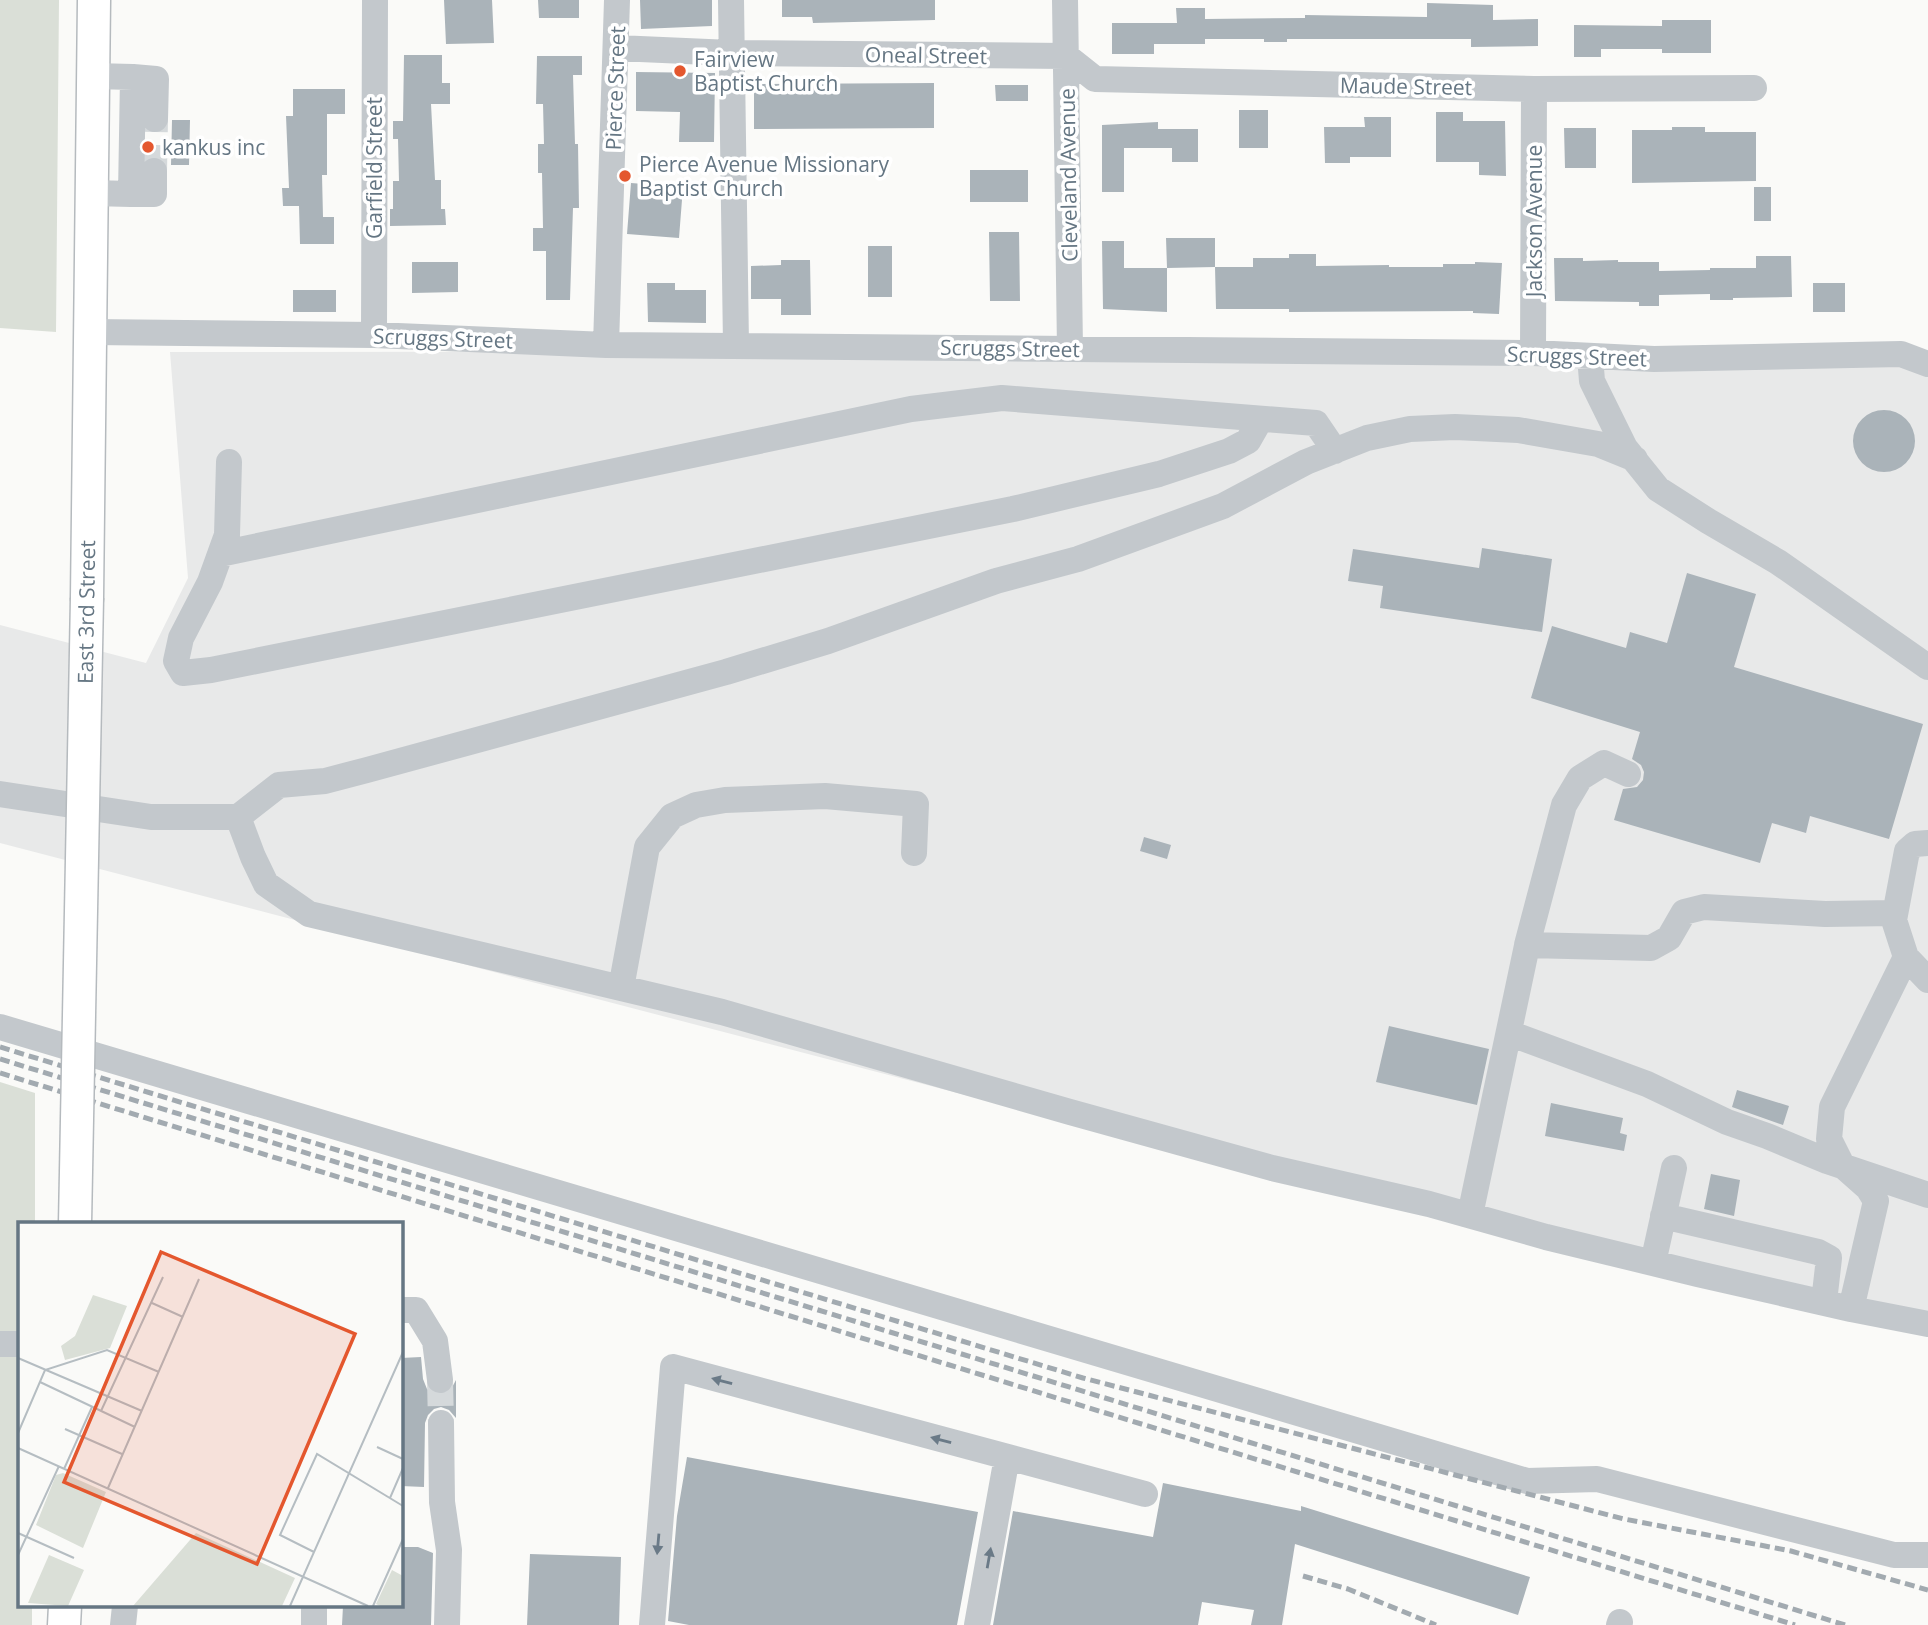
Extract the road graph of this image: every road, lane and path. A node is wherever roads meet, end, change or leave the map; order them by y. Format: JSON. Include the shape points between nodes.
{"nodes":[{"id":1,"x":94,"y":0,"type":"edge"},
{"id":2,"x":375,"y":0,"type":"edge"},
{"id":3,"x":617,"y":0,"type":"edge"},
{"id":4,"x":731,"y":0,"type":"edge"},
{"id":5,"x":1065,"y":0,"type":"edge"},
{"id":6,"x":617,"y":48,"type":"junction"},
{"id":7,"x":731,"y":52,"type":"junction"},
{"id":8,"x":1066,"y":56,"type":"junction"},
{"id":9,"x":93,"y":76,"type":"junction"},
{"id":10,"x":132,"y":77,"type":"junction"},
{"id":11,"x":1754,"y":88,"type":"dead end"},
{"id":12,"x":1534,"y":89,"type":"junction"},
{"id":13,"x":155,"y":119,"type":"tunnel mouth"},
{"id":14,"x":154,"y":172,"type":"tunnel mouth"},
{"id":15,"x":92,"y":193,"type":"junction"},
{"id":16,"x":131,"y":194,"type":"junction"},
{"id":17,"x":91,"y":332,"type":"junction"},
{"id":18,"x":374,"y":335,"type":"junction"},
{"id":19,"x":606,"y":345,"type":"junction"},
{"id":20,"x":736,"y":345,"type":"junction"},
{"id":21,"x":1070,"y":349,"type":"junction"},
{"id":22,"x":1533,"y":353,"type":"junction"},
{"id":23,"x":1590,"y":356,"type":"junction"},
{"id":24,"x":1928,"y":364,"type":"edge"},
{"id":25,"x":1260,"y":420,"type":"junction"},
{"id":26,"x":1335,"y":451,"type":"junction"},
{"id":27,"x":1635,"y":459,"type":"junction"},
{"id":28,"x":229,"y":462,"type":"dead end"},
{"id":29,"x":220,"y":554,"type":"junction"},
{"id":30,"x":1928,"y":667,"type":"edge"},
{"id":31,"x":1628,"y":774,"type":"dead end"},
{"id":32,"x":0,"y":794,"type":"edge"},
{"id":33,"x":83,"y":807,"type":"junction"},
{"id":34,"x":238,"y":817,"type":"junction"},
{"id":35,"x":1928,"y":843,"type":"edge"},
{"id":36,"x":914,"y":853,"type":"dead end"},
{"id":37,"x":1895,"y":913,"type":"junction"},
{"id":38,"x":1527,"y":945,"type":"junction"},
{"id":39,"x":1906,"y":957,"type":"junction"},
{"id":40,"x":1928,"y":980,"type":"edge"},
{"id":41,"x":621,"y":988,"type":"junction"},
{"id":42,"x":0,"y":1027,"type":"edge"},
{"id":43,"x":1508,"y":1033,"type":"junction"},
{"id":44,"x":1842,"y":1165,"type":"junction"},
{"id":45,"x":1674,"y":1168,"type":"dead end"},
{"id":46,"x":1928,"y":1195,"type":"edge"},
{"id":47,"x":1470,"y":1215,"type":"junction"},
{"id":48,"x":1664,"y":1216,"type":"junction"},
{"id":49,"x":75,"y":1222,"type":"edge"},
{"id":50,"x":1653,"y":1262,"type":"junction"},
{"id":51,"x":1824,"y":1302,"type":"junction"},
{"id":52,"x":1851,"y":1309,"type":"junction"},
{"id":53,"x":402,"y":1310,"type":"edge"},
{"id":54,"x":1928,"y":1324,"type":"edge"},
{"id":55,"x":0,"y":1344,"type":"edge"},
{"id":56,"x":18,"y":1344,"type":"edge"},
{"id":57,"x":440,"y":1380,"type":"tunnel mouth"},
{"id":58,"x":441,"y":1423,"type":"tunnel mouth"},
{"id":59,"x":1007,"y":1457,"type":"junction"},
{"id":60,"x":1144,"y":1494,"type":"dead end"},
{"id":61,"x":1928,"y":1555,"type":"edge"},
{"id":62,"x":447,"y":1625,"type":"edge"},
{"id":63,"x":652,"y":1625,"type":"edge"},
{"id":64,"x":977,"y":1625,"type":"edge"}],
"edges":[{"from":1,"to":9,"type":"main road","name":"East 3rd Street"},
{"from":2,"to":18,"type":"street","name":"Garfield Street"},
{"from":3,"to":6,"type":"street","name":"Pierce Street"},
{"from":4,"to":7,"type":"street"},
{"from":5,"to":8,"type":"street","name":"Cleveland Avenue"},
{"from":6,"to":7,"type":"street","name":"Oneal Street"},
{"from":6,"to":19,"type":"street","name":"Pierce Street"},
{"from":7,"to":8,"type":"street","name":"Oneal Street"},
{"from":7,"to":20,"type":"street"},
{"from":8,"to":12,"type":"street","name":"Maude Street","via":[[1095,79]]},
{"from":8,"to":21,"type":"street","name":"Cleveland Avenue"},
{"from":9,"to":10,"type":"street"},
{"from":9,"to":15,"type":"main road","name":"East 3rd Street"},
{"from":10,"to":13,"type":"street","via":[[156,79]]},
{"from":10,"to":16,"type":"street"},
{"from":11,"to":12,"type":"street","name":"Maude Street"},
{"from":12,"to":22,"type":"street","name":"Jackson Avenue"},
{"from":14,"to":16,"type":"street","via":[[154,194]]},
{"from":15,"to":16,"type":"street"},
{"from":15,"to":17,"type":"main road","name":"East 3rd Street"},
{"from":17,"to":18,"type":"street","name":"Scruggs Street"},
{"from":17,"to":33,"type":"main road","name":"East 3rd Street","bridge":true},
{"from":18,"to":19,"type":"street","name":"Scruggs Street"},
{"from":19,"to":20,"type":"street","name":"Scruggs Street"},
{"from":20,"to":21,"type":"street","name":"Scruggs Street"},
{"from":21,"to":22,"type":"street","name":"Scruggs Street"},
{"from":22,"to":23,"type":"street","name":"Scruggs Street"},
{"from":23,"to":24,"type":"street","name":"Scruggs Street","via":[[1901,354]]},
{"from":23,"to":27,"type":"street","via":[[1592,382]]},
{"from":25,"to":26,"type":"street","via":[[1316,423]]},
{"from":25,"to":29,"type":"street","via":[[1002,397],[911,409]]},
{"from":25,"to":29,"type":"street","via":[[1248,441],[1229,451],[1159,474],[1013,509],[183,673],[176,661],[181,638]]},
{"from":26,"to":27,"type":"street","via":[[1410,429],[1455,427],[1518,430],[1598,444]]},
{"from":26,"to":34,"type":"street","via":[[1223,506],[1078,559],[996,581],[851,634],[726,671],[357,773],[279,785]]},
{"from":27,"to":30,"type":"street","via":[[1658,488],[1778,562]]},
{"from":28,"to":29,"type":"street","via":[[227,535]]},
{"from":31,"to":38,"type":"street","via":[[1604,763],[1580,778],[1564,805]]},
{"from":32,"to":33,"type":"street"},
{"from":33,"to":34,"type":"street","via":[[151,817]]},
{"from":33,"to":49,"type":"main road","name":"East 3rd Street","bridge":true},
{"from":34,"to":41,"type":"street","via":[[267,884],[309,914]]},
{"from":35,"to":37,"type":"street","via":[[1915,844],[1908,851]]},
{"from":36,"to":41,"type":"street","via":[[916,804],[825,796],[738,800],[696,805],[672,816],[647,847]]},
{"from":37,"to":38,"type":"street","via":[[1825,914],[1704,906],[1684,912],[1669,938],[1651,948]]},
{"from":37,"to":39,"type":"street"},
{"from":38,"to":43,"type":"street"},
{"from":39,"to":40,"type":"street"},
{"from":39,"to":44,"type":"street","via":[[1832,1107],[1829,1139]]},
{"from":41,"to":47,"type":"street","via":[[722,1012],[1272,1168]]},
{"from":42,"to":61,"type":"street","via":[[1527,1481],[1597,1479],[1894,1555]]},
{"from":43,"to":44,"type":"street","via":[[1647,1084],[1727,1122]]},
{"from":43,"to":47,"type":"street"},
{"from":44,"to":46,"type":"street"},
{"from":44,"to":52,"type":"street","via":[[1876,1201]]},
{"from":45,"to":48,"type":"street"},
{"from":47,"to":50,"type":"street"},
{"from":48,"to":50,"type":"street"},
{"from":48,"to":51,"type":"street","via":[[1818,1252],[1829,1258]]},
{"from":50,"to":51,"type":"street"},
{"from":51,"to":52,"type":"street"},
{"from":52,"to":54,"type":"street"},
{"from":53,"to":57,"type":"street","via":[[416,1310],[435,1341]]},
{"from":55,"to":56,"type":"street"},
{"from":58,"to":62,"type":"street","via":[[442,1502],[449,1550]]},
{"from":59,"to":60,"type":"street"},
{"from":59,"to":63,"type":"street","one_way":true,"via":[[673,1367]]},
{"from":64,"to":59,"type":"street","one_way":true}]}
